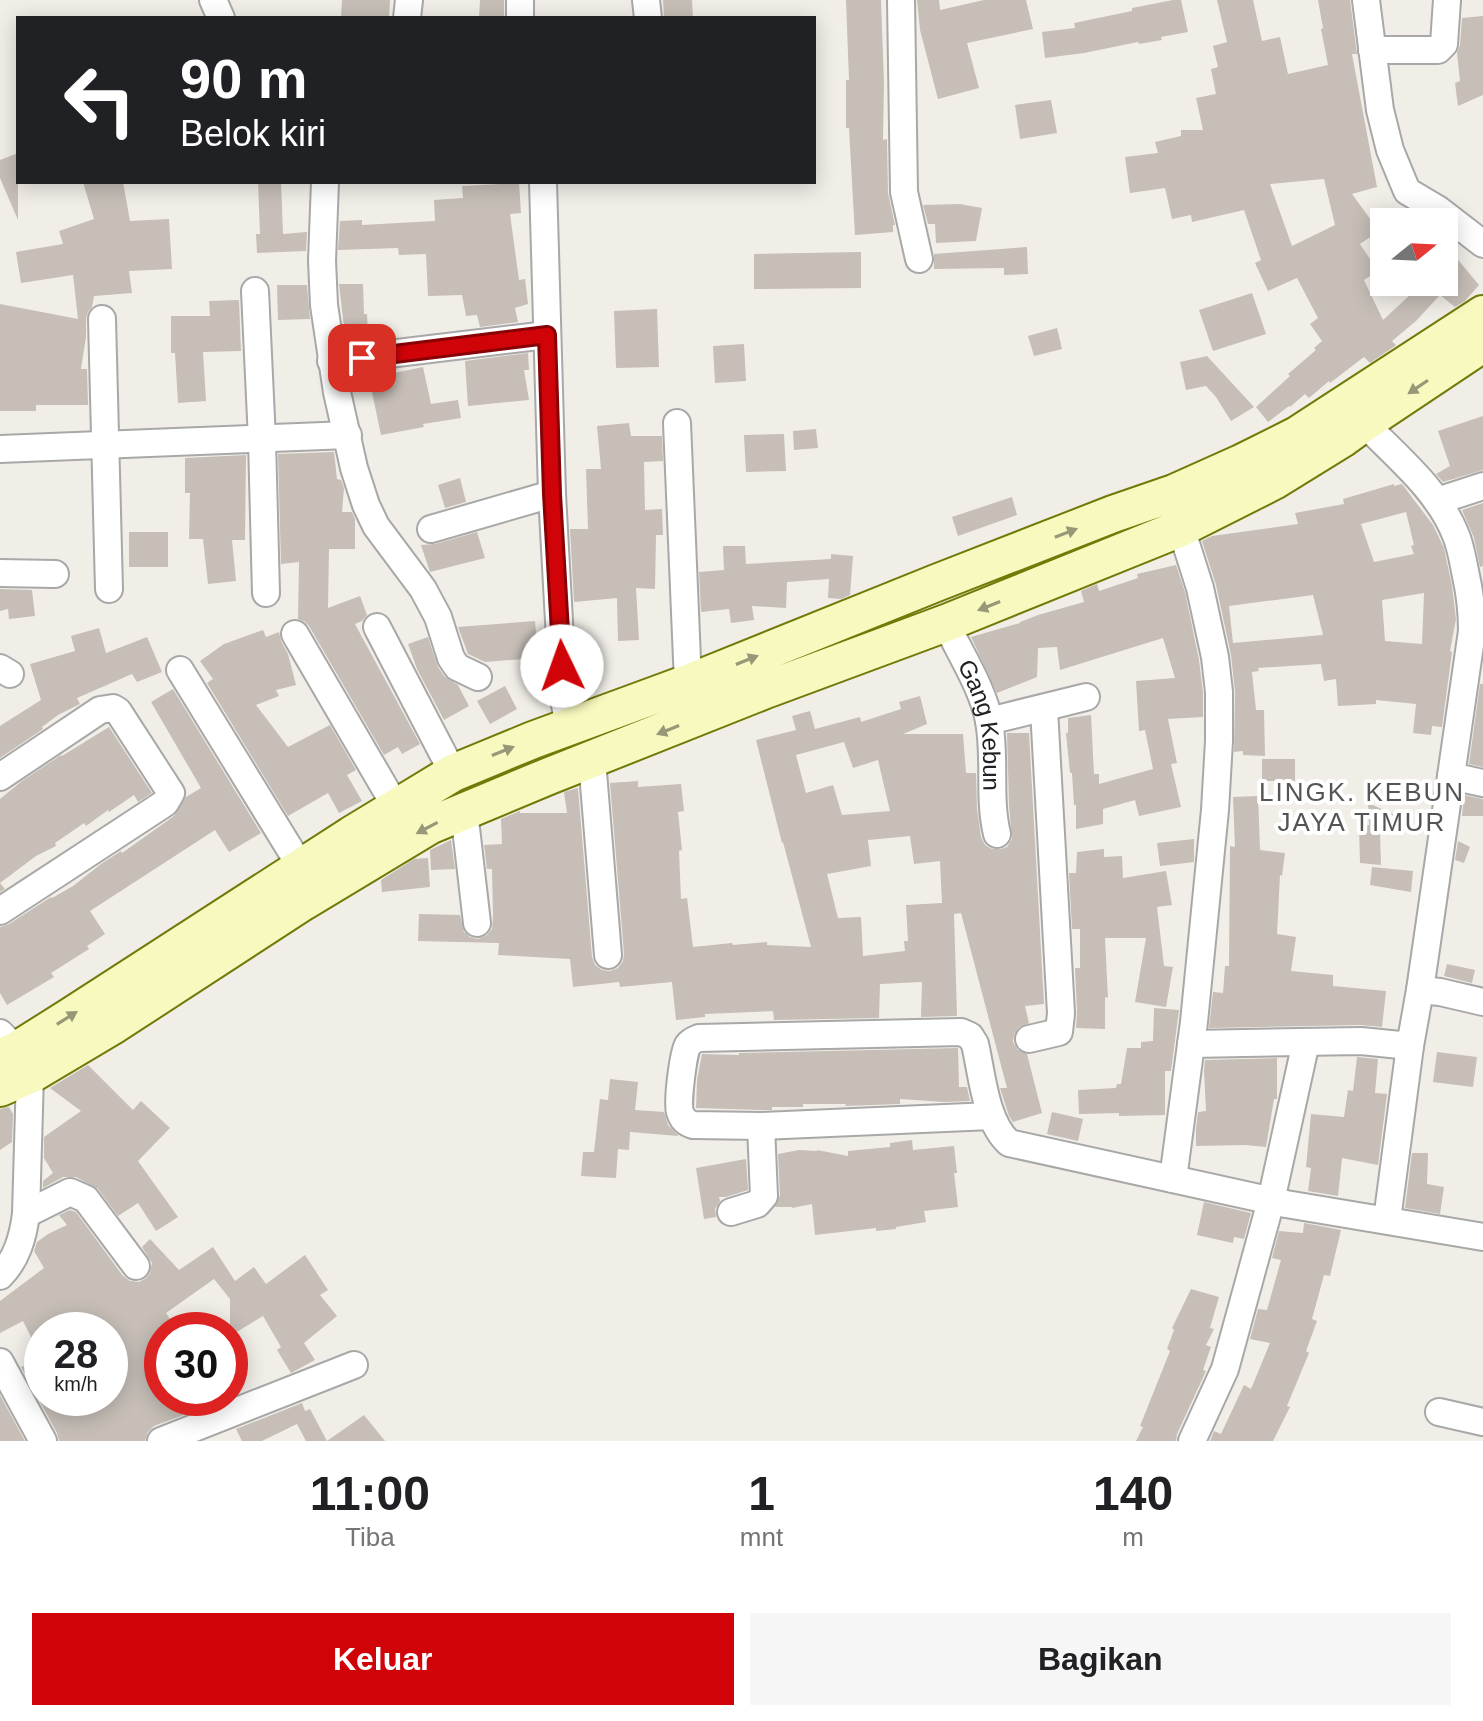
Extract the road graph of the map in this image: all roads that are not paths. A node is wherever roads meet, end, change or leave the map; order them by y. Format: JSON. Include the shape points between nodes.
{"nodes":[{"id":1,"x":901,"y":0,"type":"edge"},
{"id":2,"x":1366,"y":0,"type":"edge"},
{"id":3,"x":1447,"y":0,"type":"edge"},
{"id":4,"x":1372,"y":50,"type":"junction"},
{"id":5,"x":325,"y":184,"type":"edge"},
{"id":6,"x":543,"y":184,"type":"edge"},
{"id":7,"x":1483,"y":244,"type":"edge"},
{"id":8,"x":919,"y":259,"type":"dead end"},
{"id":9,"x":255,"y":291,"type":"dead end"},
{"id":10,"x":1483,"y":314,"type":"edge"},
{"id":11,"x":102,"y":319,"type":"dead end"},
{"id":12,"x":547,"y":335,"type":"junction"},
{"id":13,"x":1483,"y":343,"type":"edge"},
{"id":14,"x":331,"y":361,"type":"junction"},
{"id":15,"x":677,"y":423,"type":"dead end"},
{"id":16,"x":1364,"y":423,"type":"junction"},
{"id":17,"x":348,"y":435,"type":"junction"},
{"id":18,"x":262,"y":440,"type":"junction"},
{"id":19,"x":106,"y":445,"type":"junction"},
{"id":20,"x":0,"y":449,"type":"edge"},
{"id":21,"x":1483,"y":486,"type":"edge"},
{"id":22,"x":552,"y":494,"type":"junction"},
{"id":23,"x":1437,"y":501,"type":"junction"},
{"id":24,"x":1181,"y":528,"type":"junction"},
{"id":25,"x":431,"y":529,"type":"dead end"},
{"id":26,"x":1012,"y":554,"type":"junction"},
{"id":27,"x":0,"y":573,"type":"edge"},
{"id":28,"x":55,"y":574,"type":"dead end"},
{"id":29,"x":109,"y":589,"type":"dead end"},
{"id":30,"x":1030,"y":589,"type":"junction"},
{"id":31,"x":266,"y":593,"type":"dead end"},
{"id":32,"x":946,"y":623,"type":"junction"},
{"id":33,"x":377,"y":627,"type":"dead end"},
{"id":34,"x":1478,"y":632,"type":"edge"},
{"id":35,"x":295,"y":634,"type":"dead end"},
{"id":36,"x":180,"y":670,"type":"dead end"},
{"id":37,"x":478,"y":677,"type":"dead end"},
{"id":38,"x":688,"y":683,"type":"junction"},
{"id":39,"x":1086,"y":697,"type":"dead end"},
{"id":40,"x":1044,"y":709,"type":"junction"},
{"id":41,"x":989,"y":721,"type":"junction"},
{"id":42,"x":569,"y":727,"type":"junction"},
{"id":43,"x":592,"y":760,"type":"junction"},
{"id":44,"x":453,"y":773,"type":"junction"},
{"id":45,"x":1451,"y":776,"type":"junction"},
{"id":46,"x":0,"y":777,"type":"edge"},
{"id":47,"x":1483,"y":783,"type":"edge"},
{"id":48,"x":396,"y":807,"type":"junction"},
{"id":49,"x":464,"y":811,"type":"junction"},
{"id":50,"x":997,"y":834,"type":"dead end"},
{"id":51,"x":358,"y":850,"type":"junction"},
{"id":52,"x":301,"y":867,"type":"junction"},
{"id":53,"x":0,"y":911,"type":"edge"},
{"id":54,"x":477,"y":923,"type":"dead end"},
{"id":55,"x":608,"y":955,"type":"dead end"},
{"id":56,"x":1420,"y":990,"type":"junction"},
{"id":57,"x":1483,"y":1002,"type":"edge"},
{"id":58,"x":1029,"y":1039,"type":"dead end"},
{"id":59,"x":1306,"y":1042,"type":"junction"},
{"id":60,"x":1191,"y":1044,"type":"junction"},
{"id":61,"x":1410,"y":1046,"type":"junction"},
{"id":62,"x":9,"y":1061,"type":"edge"},
{"id":63,"x":991,"y":1116,"type":"junction"},
{"id":64,"x":761,"y":1126,"type":"junction"},
{"id":65,"x":1173,"y":1179,"type":"junction"},
{"id":66,"x":1271,"y":1201,"type":"junction"},
{"id":67,"x":731,"y":1212,"type":"dead end"},
{"id":68,"x":26,"y":1214,"type":"junction"},
{"id":69,"x":1387,"y":1220,"type":"junction"},
{"id":70,"x":1483,"y":1237,"type":"edge"},
{"id":71,"x":136,"y":1266,"type":"dead end"},
{"id":72,"x":0,"y":1276,"type":"edge"},
{"id":73,"x":0,"y":1362,"type":"edge"},
{"id":74,"x":354,"y":1365,"type":"dead end"},
{"id":75,"x":1439,"y":1412,"type":"dead end"},
{"id":76,"x":1483,"y":1422,"type":"edge"},
{"id":77,"x":43,"y":1441,"type":"edge"},
{"id":78,"x":161,"y":1441,"type":"edge"},
{"id":79,"x":1192,"y":1441,"type":"edge"}],
"edges":[{"from":1,"to":8,"type":"street","via":[[904,192]]},
{"from":2,"to":4,"type":"street"},
{"from":3,"to":4,"type":"street","via":[[1444,44],[1438,50]]},
{"from":4,"to":7,"type":"street","via":[[1390,150],[1407,191]]},
{"from":5,"to":14,"type":"street","via":[[322,261]]},
{"from":6,"to":12,"type":"street"},
{"from":9,"to":18,"type":"street"},
{"from":26,"to":10,"type":"main road","one_way":true,"via":[[1174,493],[1283,442]]},
{"from":11,"to":19,"type":"street"},
{"from":12,"to":14,"type":"street"},
{"from":12,"to":22,"type":"street"},
{"from":13,"to":16,"type":"main road","one_way":true},
{"from":14,"to":17,"type":"street"},
{"from":15,"to":38,"type":"street"},
{"from":16,"to":23,"type":"street"},
{"from":16,"to":24,"type":"main road","via":[[1274,481]]},
{"from":17,"to":18,"type":"street"},
{"from":17,"to":37,"type":"street","via":[[376,526],[423,589],[457,667]]},
{"from":18,"to":19,"type":"street"},
{"from":18,"to":31,"type":"street"},
{"from":19,"to":20,"type":"street"},
{"from":19,"to":29,"type":"street"},
{"from":21,"to":23,"type":"street"},
{"from":22,"to":25,"type":"street"},
{"from":22,"to":42,"type":"street"},
{"from":23,"to":34,"type":"street","via":[[1456,534]]},
{"from":24,"to":30,"type":"main road"},
{"from":24,"to":60,"type":"street","via":[[1208,622],[1219,692],[1215,810]]},
{"from":26,"to":30,"type":"main road"},
{"from":38,"to":26,"type":"main road","one_way":true},
{"from":27,"to":28,"type":"street"},
{"from":30,"to":32,"type":"main road","one_way":true},
{"from":32,"to":41,"type":"street","name":"Gang Kebun"},
{"from":32,"to":43,"type":"main road","one_way":true},
{"from":33,"to":44,"type":"street"},
{"from":34,"to":45,"type":"street"},
{"from":35,"to":48,"type":"street"},
{"from":36,"to":52,"type":"street"},
{"from":38,"to":42,"type":"main road"},
{"from":39,"to":40,"type":"street"},
{"from":40,"to":41,"type":"street"},
{"from":40,"to":58,"type":"street","via":[[1061,1013],[1059,1032]]},
{"from":41,"to":50,"type":"street","name":"Gang Kebun"},
{"from":44,"to":42,"type":"main road","one_way":true},
{"from":43,"to":49,"type":"main road"},
{"from":43,"to":55,"type":"street"},
{"from":44,"to":48,"type":"main road"},
{"from":45,"to":47,"type":"street"},
{"from":45,"to":56,"type":"street"},
{"from":46,"to":53,"type":"street","via":[[100,710],[113,708],[171,793],[165,803]]},
{"from":48,"to":51,"type":"main road"},
{"from":49,"to":51,"type":"main road","one_way":true},
{"from":49,"to":54,"type":"street"},
{"from":51,"to":52,"type":"main road"},
{"from":51,"to":62,"type":"main road","via":[[303,902],[114,1025]]},
{"from":62,"to":52,"type":"main road","one_way":true},
{"from":56,"to":57,"type":"street"},
{"from":56,"to":61,"type":"street"},
{"from":59,"to":60,"type":"street"},
{"from":59,"to":61,"type":"street"},
{"from":59,"to":66,"type":"street"},
{"from":60,"to":65,"type":"street"},
{"from":61,"to":69,"type":"street"},
{"from":62,"to":68,"type":"street"},
{"from":63,"to":64,"type":"street"},
{"from":63,"to":64,"type":"street","via":[[975,1044],[961,1032],[693,1041],[685,1053],[679,1100],[683,1120],[693,1125]]},
{"from":63,"to":65,"type":"street","via":[[1002,1137],[1016,1145]]},
{"from":64,"to":67,"type":"street","via":[[764,1196],[757,1204]]},
{"from":65,"to":66,"type":"street"},
{"from":66,"to":69,"type":"street"},
{"from":66,"to":79,"type":"street","via":[[1225,1369]]},
{"from":68,"to":71,"type":"street","via":[[70,1192],[80,1195]]},
{"from":68,"to":72,"type":"street","via":[[14,1257]]},
{"from":69,"to":70,"type":"street"},
{"from":73,"to":77,"type":"street"},
{"from":74,"to":78,"type":"street"},
{"from":75,"to":76,"type":"street"}]}
